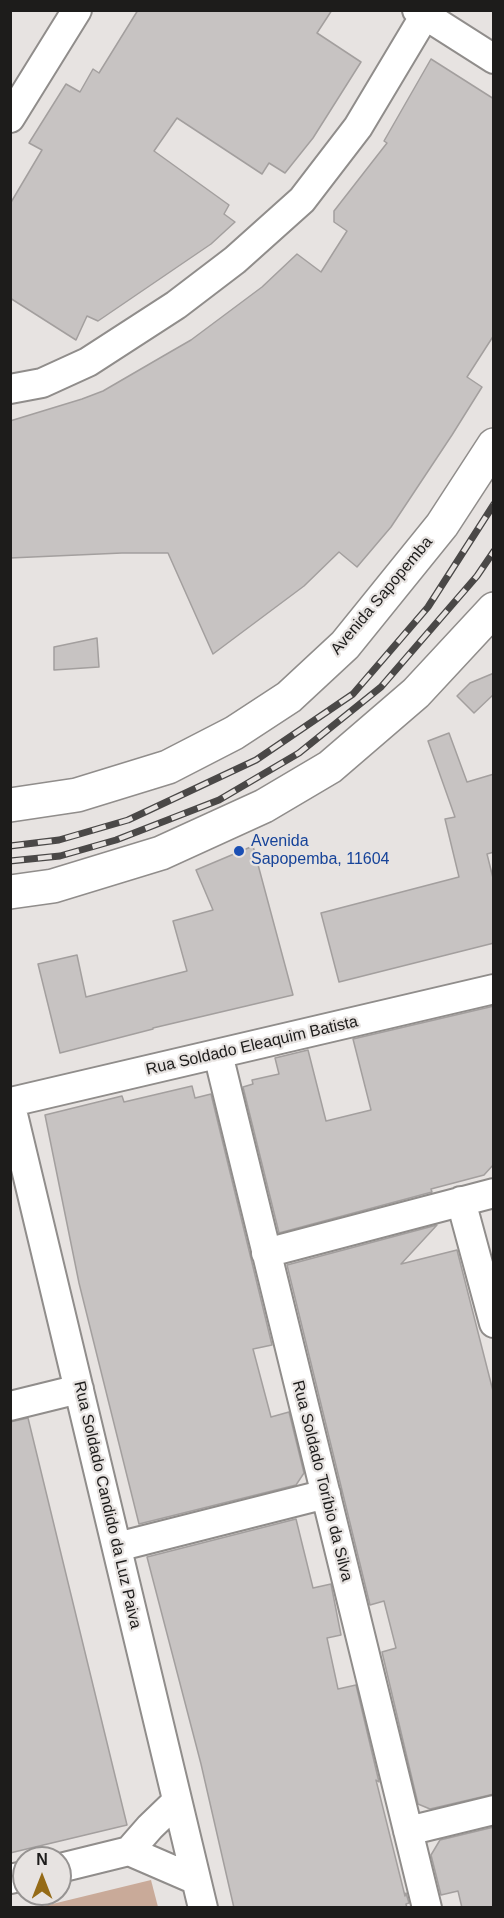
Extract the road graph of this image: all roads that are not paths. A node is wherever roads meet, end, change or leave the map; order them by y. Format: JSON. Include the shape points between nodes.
{"nodes":[{"id":1,"x":76,"y":10,"type":"edge"},
{"id":2,"x":423,"y":12,"type":"edge"},
{"id":3,"x":494,"y":59,"type":"edge"},
{"id":4,"x":10,"y":118,"type":"edge"},
{"id":5,"x":10,"y":389,"type":"edge"},
{"id":6,"x":494,"y":445,"type":"edge"},
{"id":7,"x":494,"y":609,"type":"edge"},
{"id":8,"x":77,"y":795,"type":"junction"},
{"id":9,"x":10,"y":805,"type":"edge"},
{"id":10,"x":10,"y":829,"type":"edge"},
{"id":11,"x":10,"y":892,"type":"edge"},
{"id":12,"x":494,"y":989,"type":"edge"},
{"id":13,"x":218,"y":1054,"type":"junction"},
{"id":14,"x":10,"y":1102,"type":"edge"},
{"id":15,"x":494,"y":1193,"type":"edge"},
{"id":16,"x":461,"y":1201,"type":"junction"},
{"id":17,"x":266,"y":1253,"type":"junction"},
{"id":18,"x":494,"y":1323,"type":"edge"},
{"id":19,"x":79,"y":1389,"type":"junction"},
{"id":20,"x":10,"y":1406,"type":"edge"},
{"id":21,"x":326,"y":1494,"type":"junction"},
{"id":22,"x":117,"y":1547,"type":"junction"},
{"id":23,"x":177,"y":1801,"type":"junction"},
{"id":24,"x":494,"y":1810,"type":"edge"},
{"id":25,"x":408,"y":1831,"type":"junction"},
{"id":26,"x":129,"y":1851,"type":"junction"},
{"id":27,"x":72,"y":1865,"type":"edge"},
{"id":28,"x":196,"y":1880,"type":"junction"},
{"id":29,"x":203,"y":1908,"type":"edge"},
{"id":30,"x":426,"y":1908,"type":"edge"}],
"edges":[{"from":1,"to":4,"type":"street"},
{"from":2,"to":3,"type":"street"},
{"from":2,"to":5,"type":"street","via":[[358,127],[302,200],[236,260],[176,305],[88,362],[42,383]]},
{"from":6,"to":8,"type":"main road","name":"Avenida Sapopemba","via":[[441,525],[345,645],[289,697],[234,733],[168,767]]},
{"from":7,"to":11,"type":"main road","via":[[416,693],[356,745],[330,767],[264,806],[161,853],[53,886]]},
{"from":8,"to":9,"type":"main road","name":"Avenida Sapopemba"},
{"from":8,"to":10,"type":"main road","via":[[66,813]]},
{"from":12,"to":13,"type":"street","name":"Rua Soldado Eleaquim Batista"},
{"from":13,"to":14,"type":"street","name":"Rua Soldado Eleaquim Batista"},
{"from":13,"to":17,"type":"street","name":"Rua Soldado Toríbio da Silva"},
{"from":14,"to":19,"type":"street","name":"Rua Soldado Candido da Luz Paiva"},
{"from":15,"to":16,"type":"street"},
{"from":16,"to":17,"type":"street"},
{"from":16,"to":18,"type":"street"},
{"from":17,"to":21,"type":"street","name":"Rua Soldado Toríbio da Silva"},
{"from":19,"to":20,"type":"street"},
{"from":19,"to":22,"type":"street","name":"Rua Soldado Candido da Luz Paiva"},
{"from":21,"to":22,"type":"street"},
{"from":21,"to":25,"type":"street","name":"Rua Soldado Toríbio da Silva"},
{"from":22,"to":23,"type":"street","name":"Rua Soldado Candido da Luz Paiva"},
{"from":23,"to":26,"type":"street"},
{"from":23,"to":28,"type":"street","name":"Rua Soldado Candido da Luz Paiva"},
{"from":24,"to":25,"type":"street"},
{"from":25,"to":30,"type":"street","name":"Rua Soldado Toríbio da Silva"},
{"from":26,"to":27,"type":"street"},
{"from":26,"to":28,"type":"street"},
{"from":28,"to":29,"type":"street","name":"Rua Soldado Candido da Luz Paiva"}]}
